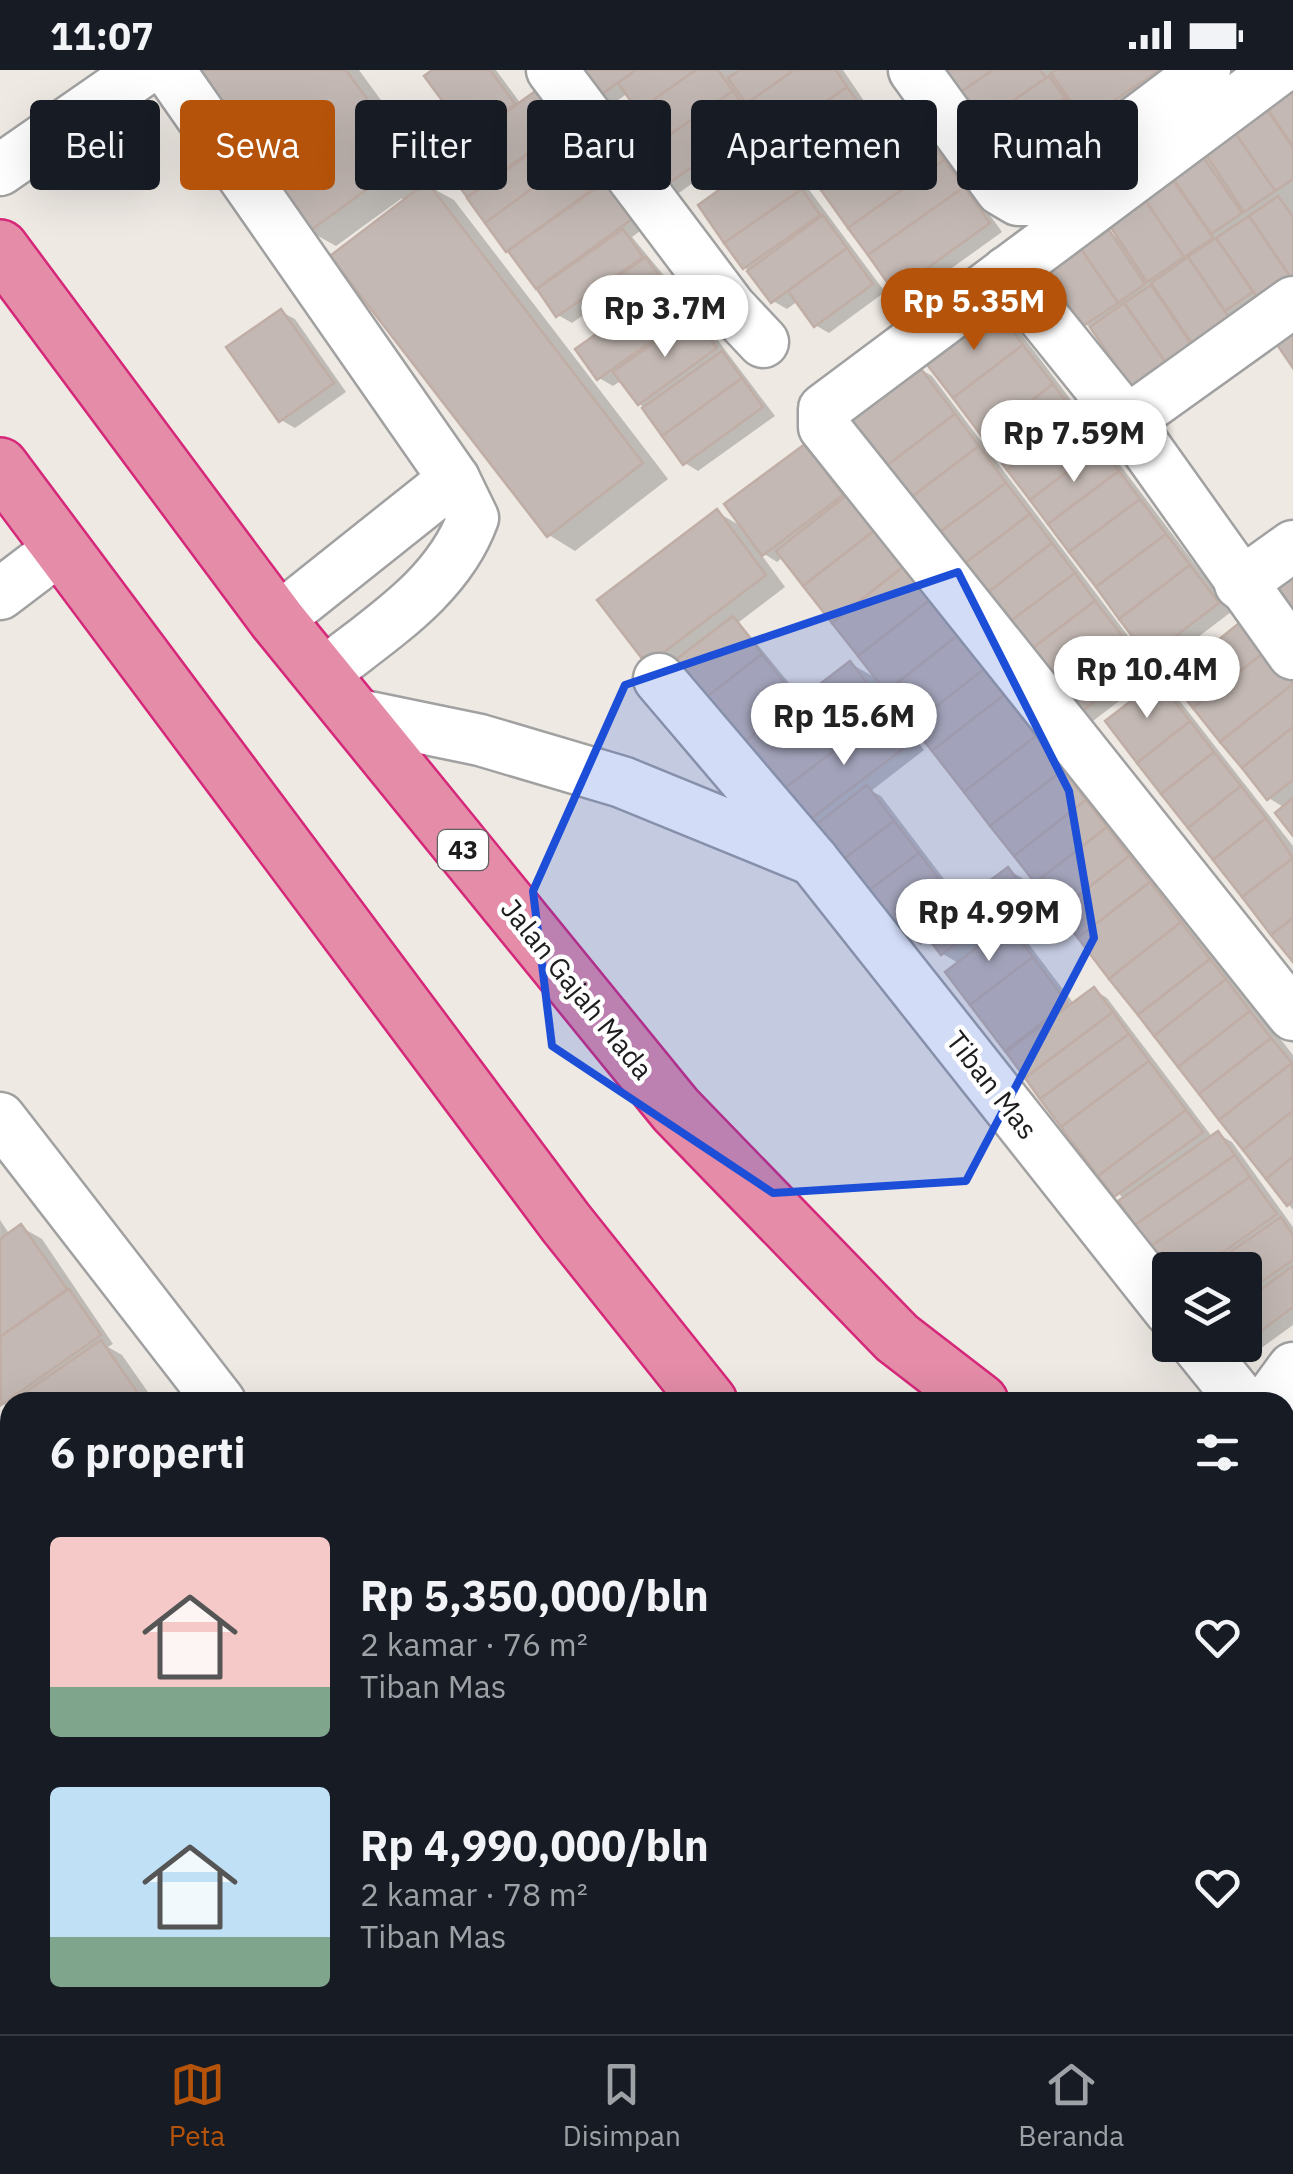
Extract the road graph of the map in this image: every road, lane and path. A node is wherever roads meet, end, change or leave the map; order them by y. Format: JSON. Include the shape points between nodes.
{"nodes":[{"id":1,"x":144,"y":70,"type":"edge"},
{"id":2,"x":169,"y":70,"type":"edge"},
{"id":3,"x":552,"y":70,"type":"edge"},
{"id":4,"x":914,"y":70,"type":"edge"},
{"id":5,"x":1205,"y":70,"type":"edge"},
{"id":6,"x":1278,"y":70,"type":"edge"},
{"id":7,"x":0,"y":170,"type":"edge"},
{"id":8,"x":0,"y":248,"type":"edge"},
{"id":9,"x":1008,"y":272,"type":"junction"},
{"id":10,"x":1293,"y":302,"type":"edge"},
{"id":11,"x":763,"y":342,"type":"dead end"},
{"id":12,"x":1127,"y":421,"type":"junction"},
{"id":13,"x":0,"y":466,"type":"edge"},
{"id":14,"x":454,"y":479,"type":"junction"},
{"id":15,"x":1293,"y":546,"type":"edge"},
{"id":16,"x":62,"y":547,"type":"junction"},
{"id":17,"x":1240,"y":584,"type":"junction"},
{"id":18,"x":0,"y":594,"type":"edge"},
{"id":19,"x":277,"y":620,"type":"junction"},
{"id":20,"x":1293,"y":654,"type":"edge"},
{"id":21,"x":659,"y":679,"type":"dead end"},
{"id":22,"x":338,"y":694,"type":"junction"},
{"id":23,"x":813,"y":860,"type":"junction"},
{"id":24,"x":1293,"y":1015,"type":"edge"},
{"id":25,"x":0,"y":1118,"type":"edge"},
{"id":26,"x":1152,"y":1288,"type":"edge"},
{"id":27,"x":1211,"y":1362,"type":"edge"},
{"id":28,"x":1293,"y":1368,"type":"edge"},
{"id":29,"x":212,"y":1392,"type":"edge"},
{"id":30,"x":701,"y":1392,"type":"edge"},
{"id":31,"x":967,"y":1392,"type":"edge"},
{"id":32,"x":1235,"y":1392,"type":"edge"},
{"id":33,"x":1275,"y":1392,"type":"edge"}],
"edges":[{"from":1,"to":7,"type":"street"},
{"from":2,"to":14,"type":"street"},
{"from":3,"to":11,"type":"street"},
{"from":4,"to":5,"type":"street","via":[[1000,190],[1033,200]]},
{"from":6,"to":9,"type":"street"},
{"from":8,"to":19,"type":"highway","name":"Jalan Gajah Mada","number":"43"},
{"from":9,"to":12,"type":"street"},
{"from":9,"to":24,"type":"street","via":[[824,409],[824,428]]},
{"from":10,"to":12,"type":"street"},
{"from":12,"to":17,"type":"street"},
{"from":13,"to":16,"type":"highway"},
{"from":14,"to":19,"type":"street"},
{"from":14,"to":22,"type":"street","via":[[473,518],[460,553]]},
{"from":15,"to":17,"type":"street"},
{"from":16,"to":18,"type":"street"},
{"from":16,"to":30,"type":"highway","via":[[566,1224]]},
{"from":17,"to":20,"type":"street"},
{"from":19,"to":22,"type":"highway","name":"Jalan Gajah Mada","number":"43"},
{"from":21,"to":23,"type":"street","name":"Tiban Mas"},
{"from":22,"to":23,"type":"street","name":"Tiban Mas","via":[[622,782]]},
{"from":22,"to":31,"type":"highway","name":"Jalan Gajah Mada","number":"43","via":[[676,1110],[897,1338]]},
{"from":23,"to":26,"type":"street","name":"Tiban Mas"},
{"from":25,"to":29,"type":"street"},
{"from":27,"to":32,"type":"street"},
{"from":28,"to":33,"type":"street"}]}
